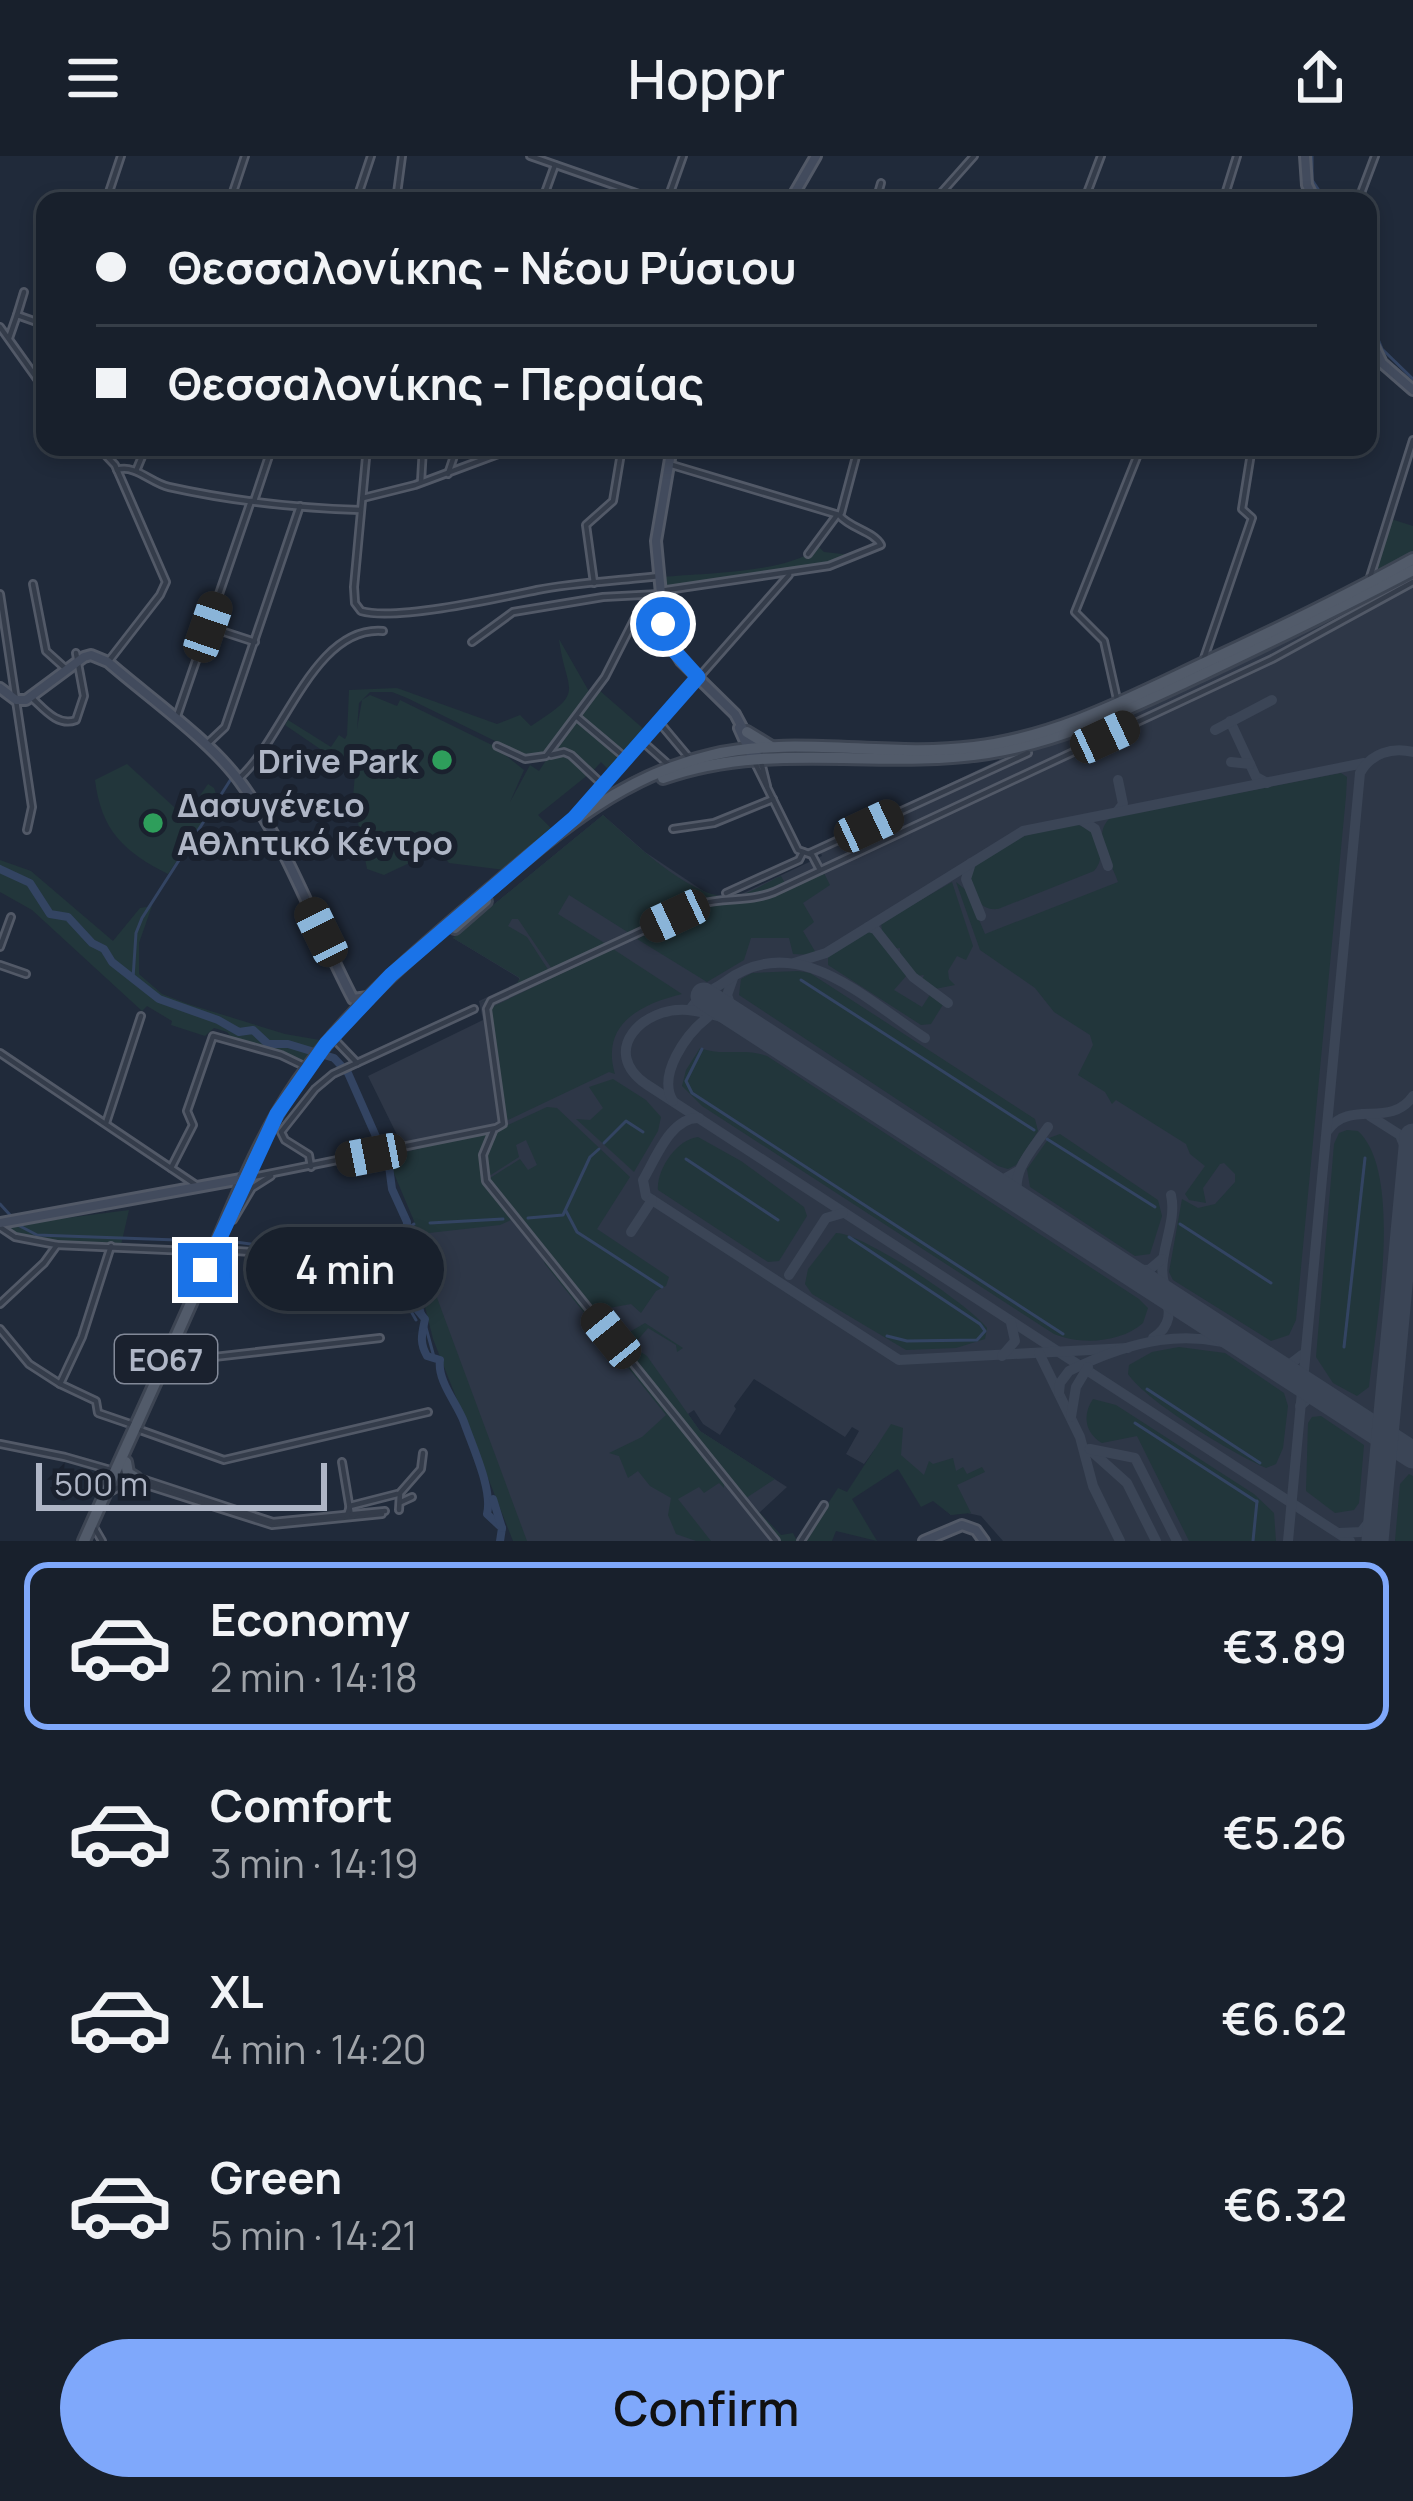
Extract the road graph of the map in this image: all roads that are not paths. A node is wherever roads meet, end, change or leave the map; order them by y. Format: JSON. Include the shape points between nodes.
{"nodes":[{"id":1,"x":122,"y":156,"type":"edge"},
{"id":2,"x":245,"y":156,"type":"edge"},
{"id":3,"x":371,"y":156,"type":"edge"},
{"id":4,"x":402,"y":156,"type":"edge"},
{"id":5,"x":530,"y":156,"type":"edge"},
{"id":6,"x":682,"y":156,"type":"edge"},
{"id":7,"x":812,"y":156,"type":"edge"},
{"id":8,"x":974,"y":156,"type":"edge"},
{"id":9,"x":1101,"y":156,"type":"edge"},
{"id":10,"x":1237,"y":156,"type":"edge"},
{"id":11,"x":1305,"y":156,"type":"edge"},
{"id":12,"x":1375,"y":156,"type":"edge"},
{"id":13,"x":555,"y":162,"type":"edge"},
{"id":14,"x":881,"y":183,"type":"dead end"},
{"id":15,"x":109,"y":192,"type":"edge"},
{"id":16,"x":233,"y":192,"type":"edge"},
{"id":17,"x":359,"y":192,"type":"edge"},
{"id":18,"x":397,"y":192,"type":"edge"},
{"id":19,"x":545,"y":192,"type":"edge"},
{"id":20,"x":638,"y":192,"type":"edge"},
{"id":21,"x":667,"y":192,"type":"edge"},
{"id":22,"x":795,"y":192,"type":"edge"},
{"id":23,"x":878,"y":192,"type":"edge"},
{"id":24,"x":942,"y":192,"type":"edge"},
{"id":25,"x":1087,"y":192,"type":"edge"},
{"id":26,"x":1226,"y":192,"type":"edge"},
{"id":27,"x":1311,"y":192,"type":"edge"},
{"id":28,"x":1361,"y":192,"type":"edge"},
{"id":29,"x":24,"y":292,"type":"dead end"},
{"id":30,"x":17,"y":315,"type":"junction"},
{"id":31,"x":36,"y":322,"type":"edge"},
{"id":32,"x":3,"y":334,"type":"edge"},
{"id":33,"x":1377,"y":353,"type":"edge"},
{"id":34,"x":36,"y":378,"type":"edge"},
{"id":35,"x":1413,"y":390,"type":"edge"},
{"id":36,"x":1413,"y":440,"type":"edge"},
{"id":37,"x":105,"y":456,"type":"edge"},
{"id":38,"x":142,"y":456,"type":"edge"},
{"id":39,"x":269,"y":456,"type":"edge"},
{"id":40,"x":366,"y":456,"type":"edge"},
{"id":41,"x":422,"y":456,"type":"edge"},
{"id":42,"x":454,"y":456,"type":"edge"},
{"id":43,"x":494,"y":456,"type":"edge"},
{"id":44,"x":620,"y":456,"type":"edge"},
{"id":45,"x":670,"y":456,"type":"edge"},
{"id":46,"x":855,"y":456,"type":"edge"},
{"id":47,"x":1138,"y":456,"type":"edge"},
{"id":48,"x":1251,"y":456,"type":"edge"},
{"id":49,"x":668,"y":464,"type":"junction"},
{"id":50,"x":117,"y":470,"type":"junction"},
{"id":51,"x":136,"y":471,"type":"junction"},
{"id":52,"x":448,"y":474,"type":"junction"},
{"id":53,"x":421,"y":482,"type":"junction"},
{"id":54,"x":362,"y":499,"type":"junction"},
{"id":55,"x":252,"y":501,"type":"junction"},
{"id":56,"x":300,"y":506,"type":"junction"},
{"id":57,"x":360,"y":510,"type":"junction"},
{"id":58,"x":838,"y":515,"type":"junction"},
{"id":59,"x":808,"y":554,"type":"dead end"},
{"id":60,"x":1413,"y":559,"type":"edge"},
{"id":61,"x":1413,"y":570,"type":"edge"},
{"id":62,"x":790,"y":573,"type":"junction"},
{"id":63,"x":1372,"y":582,"type":"junction"},
{"id":64,"x":1413,"y":582,"type":"edge"},
{"id":65,"x":594,"y":583,"type":"junction"},
{"id":66,"x":33,"y":584,"type":"dead end"},
{"id":67,"x":659,"y":586,"type":"junction"},
{"id":68,"x":0,"y":594,"type":"edge"},
{"id":69,"x":662,"y":616,"type":"junction"},
{"id":70,"x":208,"y":627,"type":"junction"},
{"id":71,"x":383,"y":631,"type":"dead end"},
{"id":72,"x":255,"y":641,"type":"junction"},
{"id":73,"x":472,"y":642,"type":"dead end"},
{"id":74,"x":76,"y":657,"type":"junction"},
{"id":75,"x":109,"y":662,"type":"junction"},
{"id":76,"x":1202,"y":664,"type":"junction"},
{"id":77,"x":66,"y":669,"type":"junction"},
{"id":78,"x":698,"y":677,"type":"junction"},
{"id":79,"x":0,"y":688,"type":"edge"},
{"id":80,"x":32,"y":698,"type":"junction"},
{"id":81,"x":1117,"y":699,"type":"dead end"},
{"id":82,"x":16,"y":700,"type":"junction"},
{"id":83,"x":731,"y":710,"type":"junction"},
{"id":84,"x":576,"y":716,"type":"junction"},
{"id":85,"x":175,"y":721,"type":"junction"},
{"id":86,"x":659,"y":722,"type":"junction"},
{"id":87,"x":747,"y":732,"type":"junction"},
{"id":88,"x":643,"y":742,"type":"junction"},
{"id":89,"x":206,"y":746,"type":"junction"},
{"id":90,"x":496,"y":746,"type":"dead end"},
{"id":91,"x":773,"y":747,"type":"junction"},
{"id":92,"x":753,"y":752,"type":"junction"},
{"id":93,"x":1028,"y":753,"type":"dead end"},
{"id":94,"x":546,"y":756,"type":"junction"},
{"id":95,"x":628,"y":760,"type":"junction"},
{"id":96,"x":691,"y":761,"type":"junction"},
{"id":97,"x":721,"y":762,"type":"junction"},
{"id":98,"x":671,"y":767,"type":"junction"},
{"id":99,"x":759,"y":772,"type":"junction"},
{"id":100,"x":238,"y":779,"type":"junction"},
{"id":101,"x":967,"y":782,"type":"junction"},
{"id":102,"x":604,"y":786,"type":"junction"},
{"id":103,"x":767,"y":786,"type":"junction"},
{"id":104,"x":975,"y":798,"type":"junction"},
{"id":105,"x":773,"y":799,"type":"junction"},
{"id":106,"x":574,"y":818,"type":"junction"},
{"id":107,"x":673,"y":829,"type":"dead end"},
{"id":108,"x":27,"y":830,"type":"dead end"},
{"id":109,"x":810,"y":852,"type":"junction"},
{"id":110,"x":823,"y":869,"type":"junction"},
{"id":111,"x":726,"y":893,"type":"dead end"},
{"id":112,"x":11,"y":917,"type":"dead end"},
{"id":113,"x":4,"y":926,"type":"edge"},
{"id":114,"x":0,"y":947,"type":"edge"},
{"id":115,"x":0,"y":965,"type":"edge"},
{"id":116,"x":26,"y":974,"type":"dead end"},
{"id":117,"x":353,"y":1006,"type":"junction"},
{"id":118,"x":474,"y":1009,"type":"dead end"},
{"id":119,"x":141,"y":1016,"type":"dead end"},
{"id":120,"x":331,"y":1044,"type":"junction"},
{"id":121,"x":0,"y":1053,"type":"edge"},
{"id":122,"x":312,"y":1065,"type":"junction"},
{"id":123,"x":353,"y":1065,"type":"junction"},
{"id":124,"x":106,"y":1123,"type":"junction"},
{"id":125,"x":496,"y":1128,"type":"junction"},
{"id":126,"x":309,"y":1155,"type":"junction"},
{"id":127,"x":320,"y":1165,"type":"junction"},
{"id":128,"x":311,"y":1166,"type":"junction"},
{"id":129,"x":171,"y":1168,"type":"junction"},
{"id":130,"x":253,"y":1180,"type":"junction"},
{"id":131,"x":200,"y":1187,"type":"junction"},
{"id":132,"x":2,"y":1224,"type":"edge"},
{"id":133,"x":221,"y":1240,"type":"junction"},
{"id":134,"x":57,"y":1245,"type":"junction"},
{"id":135,"x":111,"y":1246,"type":"junction"},
{"id":136,"x":385,"y":1297,"type":"dead end"},
{"id":137,"x":0,"y":1304,"type":"edge"},
{"id":138,"x":0,"y":1330,"type":"edge"},
{"id":139,"x":380,"y":1338,"type":"dead end"},
{"id":140,"x":170,"y":1362,"type":"junction"},
{"id":141,"x":60,"y":1384,"type":"junction"},
{"id":142,"x":428,"y":1412,"type":"dead end"},
{"id":143,"x":138,"y":1428,"type":"junction"},
{"id":144,"x":0,"y":1444,"type":"edge"},
{"id":145,"x":423,"y":1453,"type":"dead end"},
{"id":146,"x":342,"y":1462,"type":"dead end"},
{"id":147,"x":119,"y":1471,"type":"junction"},
{"id":148,"x":136,"y":1480,"type":"junction"},
{"id":149,"x":112,"y":1491,"type":"junction"},
{"id":150,"x":400,"y":1493,"type":"junction"},
{"id":151,"x":412,"y":1497,"type":"dead end"},
{"id":152,"x":824,"y":1504,"type":"dead end"},
{"id":153,"x":350,"y":1506,"type":"junction"},
{"id":154,"x":349,"y":1516,"type":"junction"},
{"id":155,"x":281,"y":1526,"type":"junction"},
{"id":156,"x":89,"y":1537,"type":"edge"},
{"id":157,"x":102,"y":1541,"type":"edge"},
{"id":158,"x":281,"y":1541,"type":"edge"},
{"id":159,"x":776,"y":1541,"type":"edge"},
{"id":160,"x":801,"y":1541,"type":"edge"},
{"id":161,"x":924,"y":1541,"type":"edge"},
{"id":162,"x":984,"y":1541,"type":"edge"}],
"edges":[{"from":1,"to":15,"type":"street"},
{"from":2,"to":16,"type":"street"},
{"from":3,"to":17,"type":"street"},
{"from":4,"to":18,"type":"street"},
{"from":5,"to":13,"type":"street"},
{"from":6,"to":21,"type":"street"},
{"from":7,"to":22,"type":"street"},
{"from":8,"to":24,"type":"street"},
{"from":9,"to":25,"type":"street"},
{"from":10,"to":26,"type":"street"},
{"from":11,"to":27,"type":"street"},
{"from":12,"to":28,"type":"street"},
{"from":13,"to":19,"type":"street"},
{"from":13,"to":20,"type":"street"},
{"from":14,"to":23,"type":"street"},
{"from":29,"to":30,"type":"street"},
{"from":30,"to":31,"type":"street"},
{"from":30,"to":32,"type":"street"},
{"from":32,"to":34,"type":"street"},
{"from":33,"to":35,"type":"street"},
{"from":36,"to":63,"type":"street"},
{"from":37,"to":50,"type":"street"},
{"from":38,"to":51,"type":"street"},
{"from":39,"to":55,"type":"street"},
{"from":40,"to":54,"type":"street"},
{"from":41,"to":53,"type":"street"},
{"from":42,"to":52,"type":"street"},
{"from":43,"to":52,"type":"street"},
{"from":44,"to":65,"type":"street","via":[[613,501],[586,524]]},
{"from":45,"to":49,"type":"street"},
{"from":46,"to":58,"type":"street"},
{"from":47,"to":81,"type":"street","via":[[1075,612],[1104,641]]},
{"from":48,"to":76,"type":"street","via":[[1242,509],[1252,518]]},
{"from":49,"to":58,"type":"street"},
{"from":49,"to":67,"type":"street","via":[[658,518]]},
{"from":50,"to":51,"type":"street"},
{"from":50,"to":75,"type":"street","via":[[166,581]]},
{"from":51,"to":55,"type":"street","via":[[167,487]]},
{"from":52,"to":53,"type":"street"},
{"from":53,"to":54,"type":"street"},
{"from":54,"to":57,"type":"street"},
{"from":55,"to":56,"type":"street"},
{"from":55,"to":70,"type":"street"},
{"from":56,"to":57,"type":"street"},
{"from":56,"to":72,"type":"street"},
{"from":57,"to":65,"type":"street","via":[[354,599],[368,613]]},
{"from":58,"to":59,"type":"street"},
{"from":58,"to":62,"type":"street","via":[[881,545],[844,563]]},
{"from":60,"to":63,"type":"main road"},
{"from":61,"to":92,"type":"main road","via":[[1148,700],[1052,738],[955,757]]},
{"from":62,"to":67,"type":"street"},
{"from":62,"to":78,"type":"street"},
{"from":63,"to":76,"type":"main road"},
{"from":64,"to":104,"type":"street","via":[[1272,659]]},
{"from":65,"to":67,"type":"street"},
{"from":66,"to":77,"type":"street","via":[[46,651]]},
{"from":67,"to":69,"type":"street"},
{"from":67,"to":73,"type":"street","via":[[513,612]]},
{"from":68,"to":82,"type":"street"},
{"from":69,"to":78,"type":"street","via":[[670,646]]},
{"from":69,"to":84,"type":"street","via":[[635,618]]},
{"from":70,"to":72,"type":"street"},
{"from":70,"to":85,"type":"street"},
{"from":71,"to":100,"type":"street","via":[[359,634],[326,656]]},
{"from":72,"to":89,"type":"street","via":[[225,727]]},
{"from":74,"to":75,"type":"street"},
{"from":74,"to":77,"type":"street"},
{"from":74,"to":80,"type":"street","via":[[83,696],[76,720],[56,719]]},
{"from":75,"to":85,"type":"street"},
{"from":76,"to":91,"type":"main road","via":[[1086,718],[1004,742],[919,750]]},
{"from":77,"to":80,"type":"street"},
{"from":78,"to":83,"type":"street"},
{"from":78,"to":86,"type":"street"},
{"from":79,"to":82,"type":"street"},
{"from":80,"to":82,"type":"street"},
{"from":82,"to":108,"type":"street","via":[[32,807]]},
{"from":83,"to":87,"type":"street"},
{"from":83,"to":92,"type":"street"},
{"from":84,"to":94,"type":"street"},
{"from":84,"to":95,"type":"street"},
{"from":85,"to":89,"type":"street"},
{"from":86,"to":88,"type":"street"},
{"from":86,"to":96,"type":"street"},
{"from":87,"to":91,"type":"main road"},
{"from":87,"to":92,"type":"street"},
{"from":88,"to":95,"type":"street"},
{"from":88,"to":98,"type":"street"},
{"from":89,"to":100,"type":"street"},
{"from":90,"to":94,"type":"street","via":[[525,759]]},
{"from":91,"to":92,"type":"main road"},
{"from":92,"to":96,"type":"main road","number":"ΕΟ67"},
{"from":92,"to":97,"type":"main road","number":"ΕΟ67"},
{"from":92,"to":99,"type":"street"},
{"from":92,"to":103,"type":"street"},
{"from":93,"to":101,"type":"street"},
{"from":94,"to":102,"type":"street","via":[[571,755]]},
{"from":95,"to":102,"type":"street"},
{"from":96,"to":98,"type":"main road","number":"ΕΟ67"},
{"from":97,"to":99,"type":"street"},
{"from":97,"to":120,"type":"main road","number":"ΕΟ67","via":[[636,789],[567,832]]},
{"from":98,"to":106,"type":"main road","number":"ΕΟ67"},
{"from":99,"to":103,"type":"street"},
{"from":100,"to":117,"type":"street","via":[[287,862]]},
{"from":101,"to":104,"type":"street"},
{"from":101,"to":109,"type":"street"},
{"from":102,"to":106,"type":"street"},
{"from":103,"to":105,"type":"street"},
{"from":104,"to":110,"type":"street"},
{"from":105,"to":107,"type":"street","via":[[714,824]]},
{"from":105,"to":109,"type":"street"},
{"from":106,"to":117,"type":"main road","number":"ΕΟ67"},
{"from":109,"to":110,"type":"street"},
{"from":109,"to":111,"type":"street"},
{"from":110,"to":125,"type":"street","via":[[760,897],[700,904],[491,1001],[503,1124]]},
{"from":112,"to":113,"type":"street"},
{"from":113,"to":114,"type":"street"},
{"from":115,"to":116,"type":"street"},
{"from":117,"to":120,"type":"main road","number":"ΕΟ67"},
{"from":118,"to":123,"type":"street"},
{"from":119,"to":124,"type":"street"},
{"from":120,"to":122,"type":"main road","number":"ΕΟ67"},
{"from":120,"to":123,"type":"street"},
{"from":121,"to":124,"type":"street"},
{"from":122,"to":129,"type":"street","via":[[213,1036],[187,1111],[193,1125]]},
{"from":122,"to":130,"type":"main road","number":"ΕΟ67"},
{"from":123,"to":126,"type":"street","via":[[315,1089],[281,1132]]},
{"from":124,"to":129,"type":"street"},
{"from":125,"to":127,"type":"street"},
{"from":125,"to":159,"type":"street","via":[[483,1155],[486,1181]]},
{"from":126,"to":127,"type":"street"},
{"from":126,"to":128,"type":"street"},
{"from":127,"to":128,"type":"street"},
{"from":128,"to":130,"type":"street"},
{"from":129,"to":131,"type":"street"},
{"from":130,"to":131,"type":"street"},
{"from":130,"to":133,"type":"main road","number":"ΕΟ67"},
{"from":130,"to":133,"type":"main road","number":"ΕΟ67"},
{"from":131,"to":132,"type":"street"},
{"from":132,"to":134,"type":"street","via":[[15,1237]]},
{"from":133,"to":135,"type":"street"},
{"from":133,"to":136,"type":"street","via":[[322,1262]]},
{"from":133,"to":140,"type":"main road","number":"ΕΟ67"},
{"from":133,"to":143,"type":"main road","number":"ΕΟ67"},
{"from":134,"to":135,"type":"street"},
{"from":134,"to":137,"type":"street"},
{"from":135,"to":141,"type":"street"},
{"from":138,"to":141,"type":"street"},
{"from":139,"to":140,"type":"street"},
{"from":140,"to":143,"type":"main road","number":"ΕΟ67"},
{"from":141,"to":143,"type":"street","via":[[96,1401],[98,1413]]},
{"from":142,"to":143,"type":"street","via":[[224,1460]]},
{"from":143,"to":147,"type":"main road","number":"ΕΟ67"},
{"from":144,"to":147,"type":"street"},
{"from":145,"to":150,"type":"street","via":[[421,1469]]},
{"from":146,"to":153,"type":"street"},
{"from":147,"to":148,"type":"main road"},
{"from":147,"to":149,"type":"main road","number":"ΕΟ67"},
{"from":147,"to":156,"type":"main road","number":"ΕΟ67"},
{"from":148,"to":149,"type":"street"},
{"from":148,"to":154,"type":"street","via":[[264,1520]]},
{"from":148,"to":155,"type":"street"},
{"from":149,"to":156,"type":"main road","number":"ΕΟ67"},
{"from":150,"to":151,"type":"street","via":[[400,1506]]},
{"from":150,"to":153,"type":"street"},
{"from":152,"to":160,"type":"street"},
{"from":153,"to":154,"type":"street"},
{"from":154,"to":155,"type":"street","via":[[385,1511]]},
{"from":155,"to":158,"type":"street"},
{"from":156,"to":157,"type":"street"},
{"from":161,"to":162,"type":"street","via":[[962,1525]]}]}
